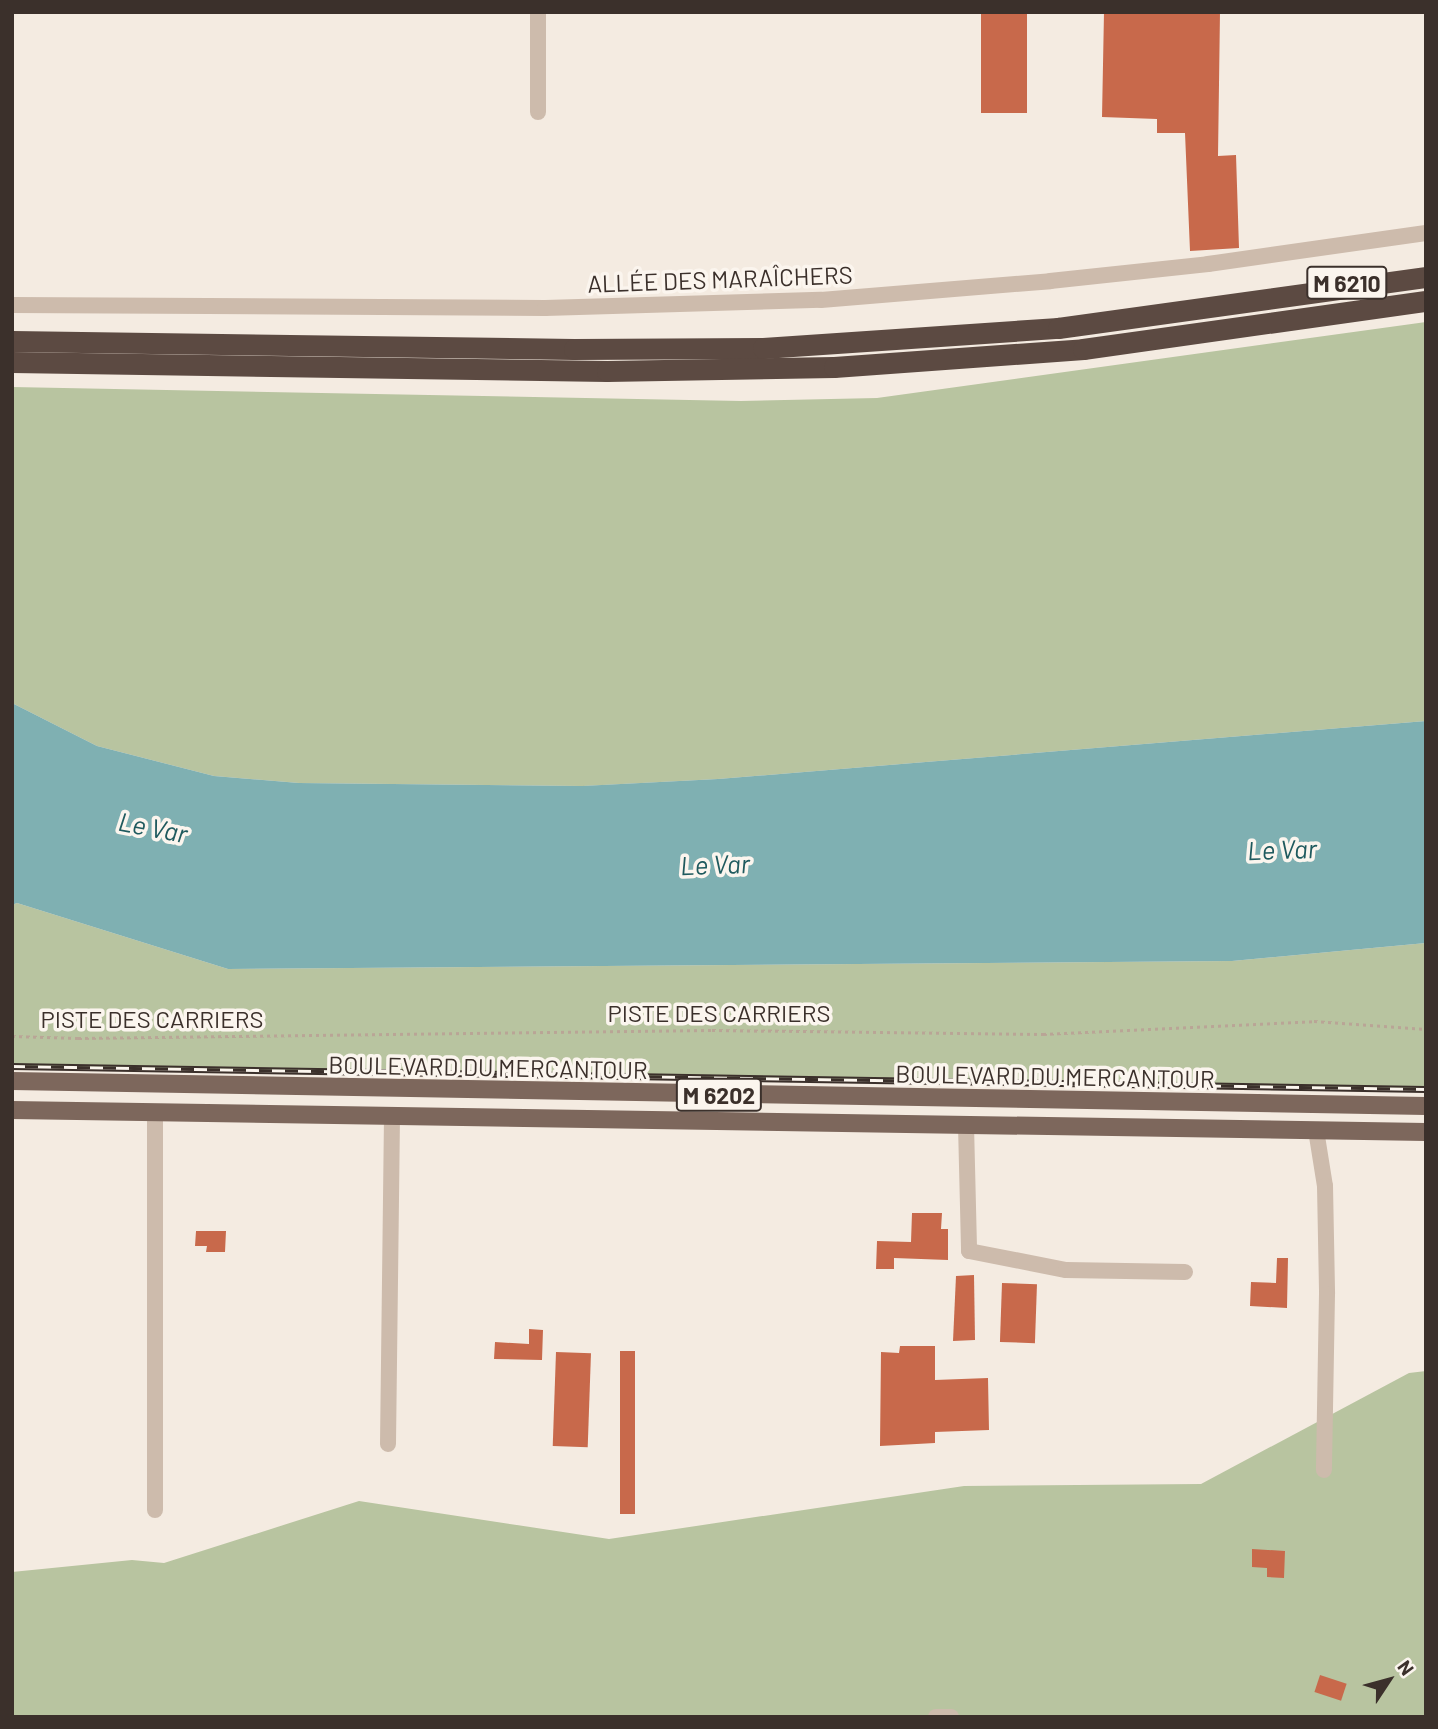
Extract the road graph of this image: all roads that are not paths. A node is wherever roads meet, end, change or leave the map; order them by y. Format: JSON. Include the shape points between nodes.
{"nodes":[{"id":1,"x":538,"y":12,"type":"edge"},
{"id":2,"x":538,"y":112,"type":"dead end"},
{"id":3,"x":1426,"y":233,"type":"edge"},
{"id":4,"x":1426,"y":267,"type":"edge"},
{"id":5,"x":1426,"y":277,"type":"edge"},
{"id":6,"x":1268,"y":299,"type":"junction"},
{"id":7,"x":1426,"y":301,"type":"edge"},
{"id":8,"x":12,"y":305,"type":"edge"},
{"id":9,"x":12,"y":341,"type":"edge"},
{"id":10,"x":12,"y":362,"type":"edge"},
{"id":11,"x":12,"y":1081,"type":"edge"},
{"id":12,"x":1426,"y":1106,"type":"edge"},
{"id":13,"x":12,"y":1110,"type":"edge"},
{"id":14,"x":155,"y":1113,"type":"junction"},
{"id":15,"x":392,"y":1116,"type":"junction"},
{"id":16,"x":966,"y":1125,"type":"junction"},
{"id":17,"x":1317,"y":1130,"type":"junction"},
{"id":18,"x":1426,"y":1132,"type":"edge"},
{"id":19,"x":1185,"y":1272,"type":"dead end"},
{"id":20,"x":388,"y":1444,"type":"dead end"},
{"id":21,"x":1324,"y":1470,"type":"dead end"},
{"id":22,"x":155,"y":1510,"type":"dead end"},
{"id":23,"x":936,"y":1717,"type":"edge"},
{"id":24,"x":951,"y":1717,"type":"edge"}],
"edges":[{"from":1,"to":2,"type":"street"},
{"from":3,"to":8,"type":"street","name":"ALLÉE DES MARAÎCHERS","via":[[1051,281],[807,300],[545,308]]},
{"from":4,"to":6,"type":"highway","number":"M 6210"},
{"from":5,"to":6,"type":"highway"},
{"from":6,"to":9,"type":"highway","via":[[1058,328],[763,348]]},
{"from":7,"to":10,"type":"highway","via":[[1083,349],[834,367],[607,371]]},
{"from":11,"to":12,"type":"main road","name":"BOULEVARD DU MERCANTOUR","number":"M 6202"},
{"from":13,"to":14,"type":"main road","name":"BOULEVARD DU MERCANTOUR","number":"M 6202"},
{"from":14,"to":15,"type":"main road","name":"BOULEVARD DU MERCANTOUR","number":"M 6202"},
{"from":14,"to":22,"type":"street"},
{"from":15,"to":16,"type":"main road","name":"BOULEVARD DU MERCANTOUR","number":"M 6202"},
{"from":15,"to":20,"type":"street"},
{"from":16,"to":17,"type":"main road","name":"BOULEVARD DU MERCANTOUR","number":"M 6202"},
{"from":16,"to":19,"type":"street","via":[[969,1251],[1066,1270]]},
{"from":17,"to":18,"type":"main road","name":"BOULEVARD DU MERCANTOUR","number":"M 6202"},
{"from":17,"to":21,"type":"street","via":[[1325,1200]]},
{"from":23,"to":24,"type":"street"}]}
